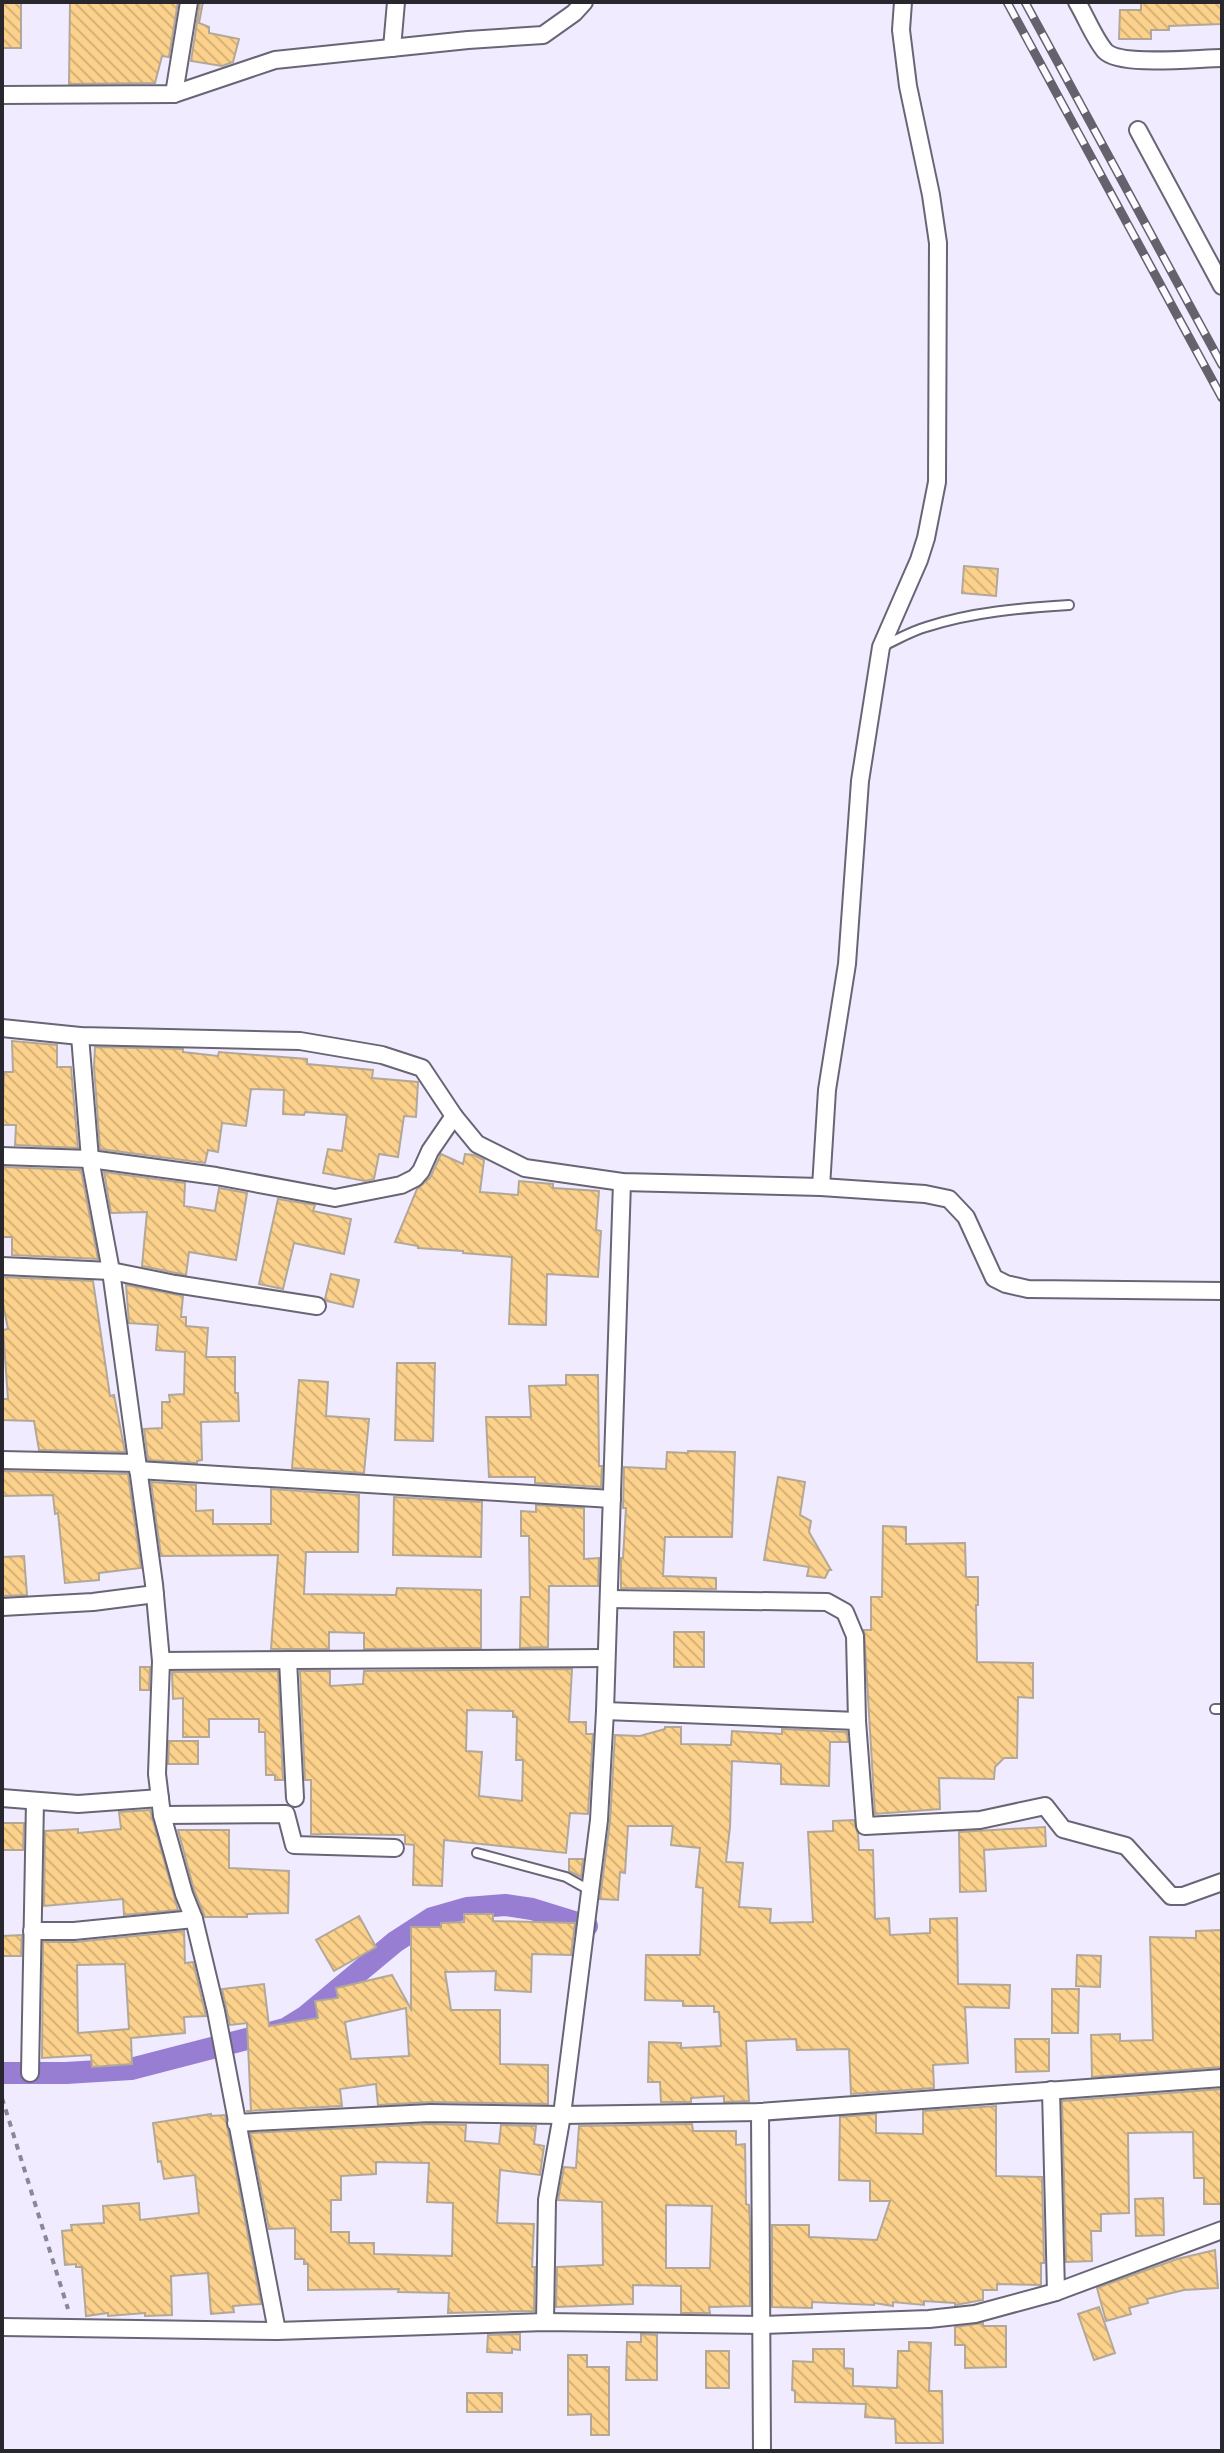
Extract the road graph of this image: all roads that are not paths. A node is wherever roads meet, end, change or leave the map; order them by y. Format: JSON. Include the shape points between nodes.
{"nodes":[{"id":1,"x":189,"y":2,"type":"edge"},
{"id":2,"x":396,"y":2,"type":"edge"},
{"id":3,"x":584,"y":2,"type":"edge"},
{"id":4,"x":903,"y":2,"type":"edge"},
{"id":5,"x":1077,"y":2,"type":"edge"},
{"id":6,"x":392,"y":48,"type":"junction"},
{"id":7,"x":1222,"y":58,"type":"edge"},
{"id":8,"x":174,"y":94,"type":"junction"},
{"id":9,"x":2,"y":95,"type":"edge"},
{"id":10,"x":1138,"y":130,"type":"dead end"},
{"id":11,"x":1222,"y":286,"type":"edge"},
{"id":12,"x":1069,"y":605,"type":"dead end"},
{"id":13,"x":881,"y":647,"type":"junction"},
{"id":14,"x":2,"y":1028,"type":"edge"},
{"id":15,"x":80,"y":1036,"type":"junction"},
{"id":16,"x":454,"y":1116,"type":"junction"},
{"id":17,"x":2,"y":1156,"type":"edge"},
{"id":18,"x":90,"y":1159,"type":"junction"},
{"id":19,"x":622,"y":1182,"type":"junction"},
{"id":20,"x":821,"y":1187,"type":"junction"},
{"id":21,"x":2,"y":1266,"type":"edge"},
{"id":22,"x":111,"y":1271,"type":"junction"},
{"id":23,"x":1222,"y":1291,"type":"edge"},
{"id":24,"x":317,"y":1306,"type":"dead end"},
{"id":25,"x":2,"y":1460,"type":"edge"},
{"id":26,"x":138,"y":1466,"type":"junction"},
{"id":27,"x":612,"y":1499,"type":"junction"},
{"id":28,"x":155,"y":1594,"type":"junction"},
{"id":29,"x":609,"y":1599,"type":"junction"},
{"id":30,"x":2,"y":1607,"type":"edge"},
{"id":31,"x":605,"y":1658,"type":"junction"},
{"id":32,"x":288,"y":1660,"type":"junction"},
{"id":33,"x":161,"y":1661,"type":"junction"},
{"id":34,"x":605,"y":1711,"type":"junction"},
{"id":35,"x":857,"y":1721,"type":"junction"},
{"id":36,"x":2,"y":1798,"type":"edge"},
{"id":37,"x":160,"y":1798,"type":"junction"},
{"id":38,"x":295,"y":1798,"type":"dead end"},
{"id":39,"x":35,"y":1801,"type":"junction"},
{"id":40,"x":162,"y":1815,"type":"junction"},
{"id":41,"x":395,"y":1848,"type":"dead end"},
{"id":42,"x":477,"y":1853,"type":"dead end"},
{"id":43,"x":1222,"y":1882,"type":"edge"},
{"id":44,"x":591,"y":1891,"type":"junction"},
{"id":45,"x":194,"y":1919,"type":"junction"},
{"id":46,"x":32,"y":1931,"type":"junction"},
{"id":47,"x":30,"y":2073,"type":"dead end"},
{"id":48,"x":1222,"y":2078,"type":"edge"},
{"id":49,"x":1051,"y":2090,"type":"junction"},
{"id":50,"x":760,"y":2112,"type":"junction"},
{"id":51,"x":562,"y":2115,"type":"junction"},
{"id":52,"x":236,"y":2123,"type":"junction"},
{"id":53,"x":1222,"y":2230,"type":"edge"},
{"id":54,"x":1056,"y":2292,"type":"junction"},
{"id":55,"x":545,"y":2322,"type":"junction"},
{"id":56,"x":763,"y":2325,"type":"junction"},
{"id":57,"x":2,"y":2327,"type":"edge"},
{"id":58,"x":277,"y":2331,"type":"junction"},
{"id":59,"x":762,"y":2451,"type":"edge"}],
"edges":[{"from":1,"to":8,"type":"street"},
{"from":2,"to":6,"type":"street"},
{"from":3,"to":6,"type":"street","via":[[543,35]]},
{"from":4,"to":13,"type":"street","via":[[908,86],[938,243],[937,482],[919,560]]},
{"from":5,"to":7,"type":"street","via":[[1106,52],[1117,59]]},
{"from":6,"to":8,"type":"street","via":[[275,60]]},
{"from":8,"to":9,"type":"street"},
{"from":10,"to":11,"type":"street"},
{"from":12,"to":13,"type":"lane","via":[[972,615],[924,627]]},
{"from":13,"to":20,"type":"street","via":[[860,781],[847,964],[827,1090]]},
{"from":14,"to":15,"type":"street"},
{"from":15,"to":16,"type":"street","via":[[300,1041],[382,1055],[422,1068]]},
{"from":15,"to":18,"type":"street"},
{"from":16,"to":18,"type":"street","via":[[415,1178],[335,1198]]},
{"from":16,"to":19,"type":"street","via":[[477,1144],[525,1168]]},
{"from":17,"to":18,"type":"street"},
{"from":18,"to":22,"type":"street"},
{"from":19,"to":20,"type":"street"},
{"from":19,"to":27,"type":"street"},
{"from":20,"to":23,"type":"street","via":[[949,1199],[966,1217],[994,1278],[1006,1284],[1028,1289]]},
{"from":21,"to":22,"type":"street"},
{"from":22,"to":24,"type":"street"},
{"from":22,"to":26,"type":"street"},
{"from":25,"to":26,"type":"street"},
{"from":26,"to":27,"type":"street"},
{"from":26,"to":28,"type":"street"},
{"from":27,"to":29,"type":"street"},
{"from":28,"to":30,"type":"street"},
{"from":28,"to":33,"type":"street"},
{"from":29,"to":31,"type":"street"},
{"from":29,"to":35,"type":"street","via":[[827,1602],[845,1612],[855,1636]]},
{"from":31,"to":32,"type":"street"},
{"from":31,"to":34,"type":"street"},
{"from":32,"to":33,"type":"street"},
{"from":32,"to":38,"type":"street"},
{"from":33,"to":37,"type":"street"},
{"from":34,"to":35,"type":"street"},
{"from":34,"to":44,"type":"street"},
{"from":35,"to":43,"type":"street","via":[[865,1826],[980,1820],[1045,1806],[1063,1829],[1126,1846],[1171,1896]]},
{"from":36,"to":39,"type":"street"},
{"from":37,"to":39,"type":"street","via":[[78,1804]]},
{"from":37,"to":40,"type":"street"},
{"from":39,"to":46,"type":"street"},
{"from":40,"to":41,"type":"street","via":[[286,1814],[294,1845]]},
{"from":40,"to":45,"type":"street"},
{"from":42,"to":44,"type":"lane","via":[[566,1877]]},
{"from":44,"to":51,"type":"street"},
{"from":45,"to":46,"type":"street"},
{"from":45,"to":52,"type":"street"},
{"from":46,"to":47,"type":"street"},
{"from":48,"to":49,"type":"street"},
{"from":49,"to":50,"type":"street"},
{"from":49,"to":54,"type":"street"},
{"from":50,"to":51,"type":"street"},
{"from":50,"to":56,"type":"street"},
{"from":51,"to":52,"type":"street","via":[[430,2113]]},
{"from":51,"to":55,"type":"street","via":[[547,2200]]},
{"from":52,"to":58,"type":"street"},
{"from":53,"to":54,"type":"street"},
{"from":54,"to":56,"type":"street","via":[[975,2314]]},
{"from":55,"to":56,"type":"street"},
{"from":55,"to":58,"type":"street"},
{"from":56,"to":59,"type":"street"},
{"from":57,"to":58,"type":"street"}]}
